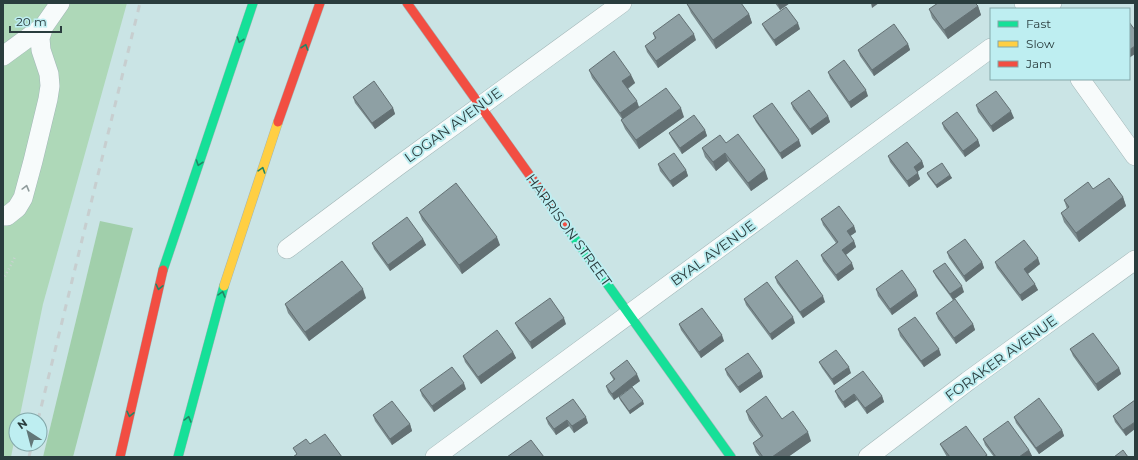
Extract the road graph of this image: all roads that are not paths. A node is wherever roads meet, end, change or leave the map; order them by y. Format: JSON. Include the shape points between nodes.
{"nodes":[{"id":1,"x":60,"y":3,"type":"edge"},
{"id":2,"x":253,"y":3,"type":"edge"},
{"id":3,"x":320,"y":3,"type":"edge"},
{"id":4,"x":407,"y":3,"type":"edge"},
{"id":5,"x":622,"y":3,"type":"edge"},
{"id":6,"x":44,"y":26,"type":"junction"},
{"id":7,"x":990,"y":49,"type":"edge"},
{"id":8,"x":3,"y":56,"type":"edge"},
{"id":9,"x":1081,"y":80,"type":"edge"},
{"id":10,"x":480,"y":106,"type":"junction"},
{"id":11,"x":1135,"y":156,"type":"edge"},
{"id":12,"x":3,"y":216,"type":"edge"},
{"id":13,"x":287,"y":249,"type":"dead end"},
{"id":14,"x":1135,"y":260,"type":"edge"},
{"id":15,"x":630,"y":314,"type":"junction"},
{"id":16,"x":120,"y":457,"type":"edge"},
{"id":17,"x":178,"y":457,"type":"edge"},
{"id":18,"x":435,"y":457,"type":"edge"},
{"id":19,"x":731,"y":457,"type":"edge"},
{"id":20,"x":868,"y":457,"type":"edge"}],
"edges":[{"from":1,"to":6,"type":"street"},
{"from":2,"to":16,"type":"main road","one_way":true,"via":[[164,267]]},
{"from":17,"to":3,"type":"main road","one_way":true,"via":[[222,293]]},
{"from":4,"to":10,"type":"main road","name":"HARRISON STREET"},
{"from":5,"to":10,"type":"street","name":"LOGAN AVENUE"},
{"from":6,"to":8,"type":"street"},
{"from":12,"to":6,"type":"street","one_way":true,"via":[[7,216],[16,208],[23,198],[48,99],[49,74],[40,38]]},
{"from":7,"to":15,"type":"street","name":"BYAL AVENUE"},
{"from":9,"to":11,"type":"street"},
{"from":10,"to":13,"type":"street","name":"LOGAN AVENUE"},
{"from":10,"to":15,"type":"main road","name":"HARRISON STREET"},
{"from":14,"to":20,"type":"street","name":"FORAKER AVENUE"},
{"from":15,"to":18,"type":"street","name":"BYAL AVENUE"},
{"from":15,"to":19,"type":"main road","name":"HARRISON STREET"}]}
